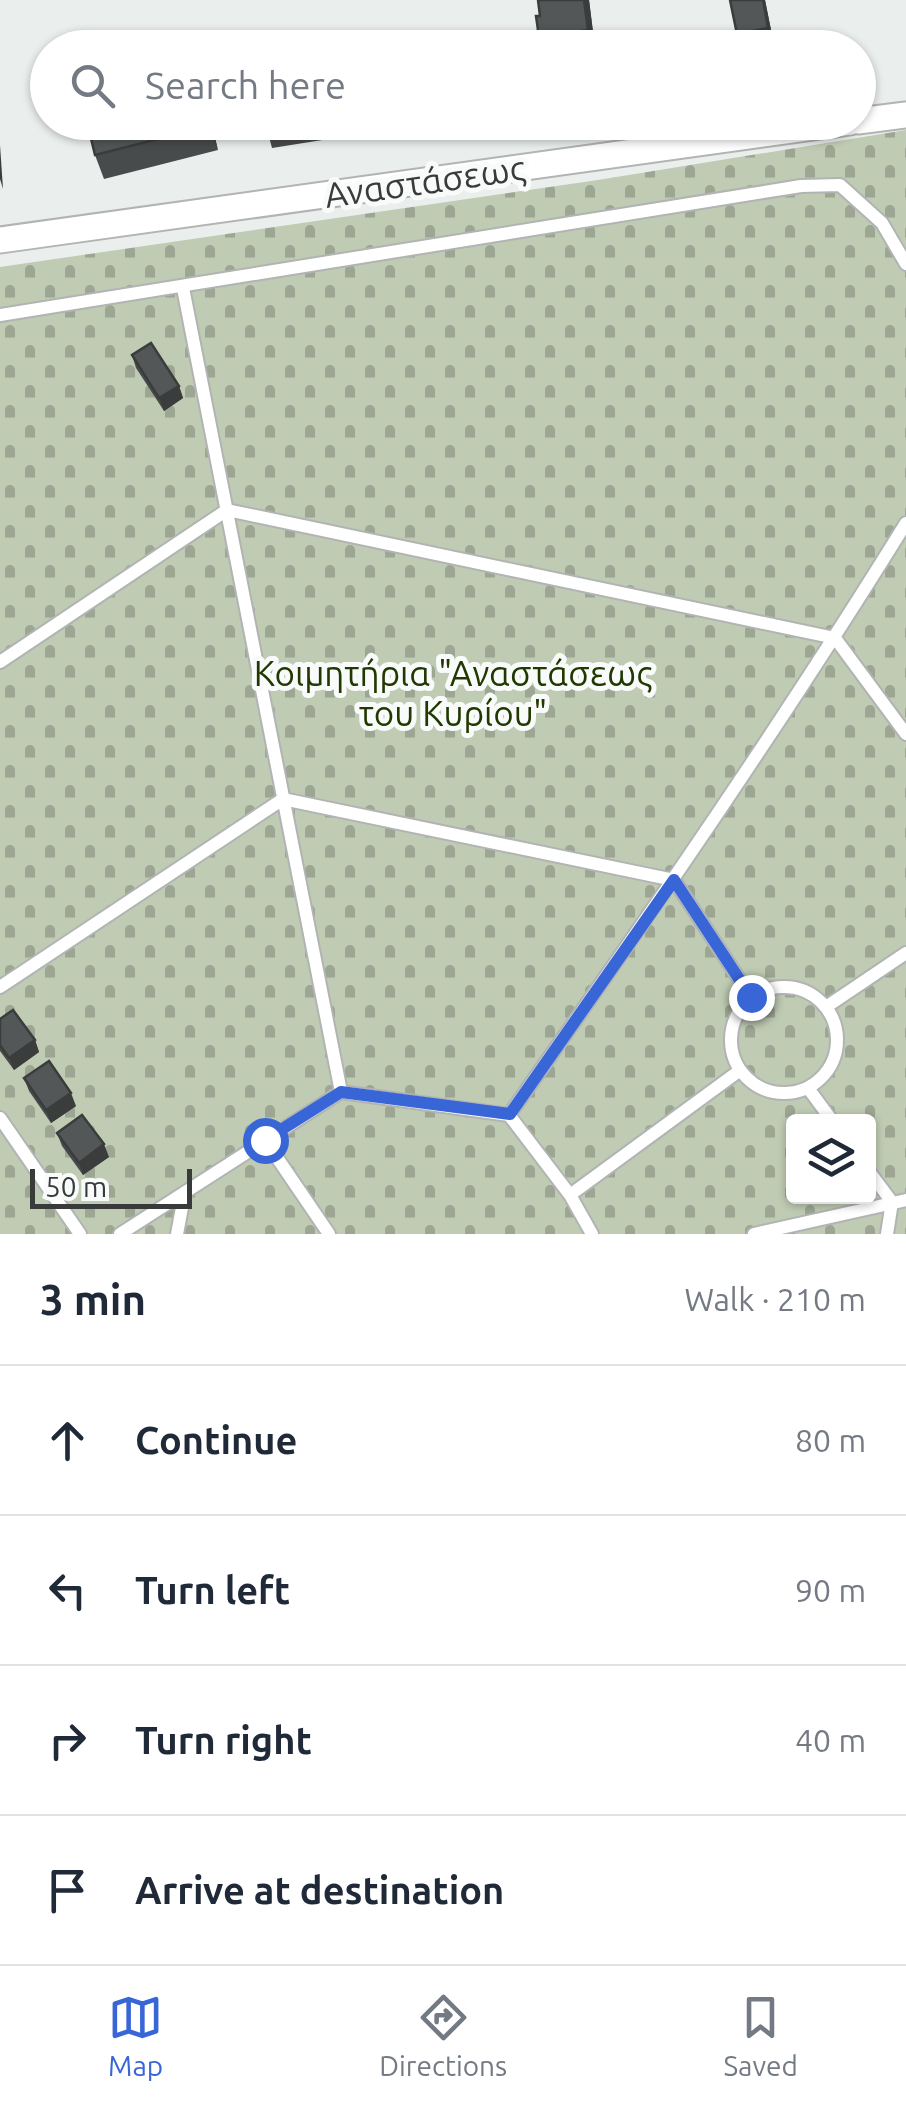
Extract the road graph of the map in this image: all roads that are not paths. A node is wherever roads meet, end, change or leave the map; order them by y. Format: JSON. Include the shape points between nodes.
{"nodes":[{"id":1,"x":906,"y":114,"type":"edge"},
{"id":2,"x":876,"y":118,"type":"edge"},
{"id":3,"x":720,"y":140,"type":"edge"},
{"id":4,"x":0,"y":240,"type":"edge"},
{"id":5,"x":906,"y":264,"type":"edge"},
{"id":6,"x":183,"y":288,"type":"junction"},
{"id":7,"x":0,"y":315,"type":"edge"},
{"id":8,"x":226,"y":510,"type":"junction"},
{"id":9,"x":906,"y":524,"type":"edge"},
{"id":10,"x":835,"y":638,"type":"junction"},
{"id":11,"x":0,"y":662,"type":"edge"},
{"id":12,"x":906,"y":734,"type":"edge"},
{"id":13,"x":283,"y":799,"type":"junction"},
{"id":14,"x":674,"y":880,"type":"junction"},
{"id":15,"x":906,"y":954,"type":"edge"},
{"id":16,"x":0,"y":987,"type":"edge"},
{"id":17,"x":751,"y":997,"type":"junction"},
{"id":18,"x":826,"y":1007,"type":"junction"},
{"id":19,"x":739,"y":1071,"type":"junction"},
{"id":20,"x":808,"y":1088,"type":"junction"},
{"id":21,"x":341,"y":1092,"type":"junction"},
{"id":22,"x":510,"y":1114,"type":"junction"},
{"id":23,"x":827,"y":1114,"type":"edge"},
{"id":24,"x":0,"y":1118,"type":"edge"},
{"id":25,"x":265,"y":1140,"type":"junction"},
{"id":26,"x":876,"y":1178,"type":"edge"},
{"id":27,"x":185,"y":1192,"type":"junction"},
{"id":28,"x":570,"y":1194,"type":"junction"},
{"id":29,"x":899,"y":1201,"type":"edge"},
{"id":30,"x":80,"y":1234,"type":"edge"},
{"id":31,"x":120,"y":1234,"type":"edge"},
{"id":32,"x":177,"y":1234,"type":"edge"},
{"id":33,"x":329,"y":1234,"type":"edge"},
{"id":34,"x":592,"y":1234,"type":"edge"},
{"id":35,"x":754,"y":1234,"type":"edge"},
{"id":36,"x":887,"y":1234,"type":"edge"}],
"edges":[{"from":1,"to":2,"type":"street"},
{"from":3,"to":4,"type":"street","name":"Αναστάσεως"},
{"from":5,"to":6,"type":"lane","via":[[882,223],[840,185],[800,186]]},
{"from":6,"to":7,"type":"lane"},
{"from":6,"to":8,"type":"lane"},
{"from":8,"to":10,"type":"lane"},
{"from":8,"to":11,"type":"lane"},
{"from":8,"to":13,"type":"lane"},
{"from":9,"to":10,"type":"lane"},
{"from":10,"to":12,"type":"lane"},
{"from":10,"to":14,"type":"lane"},
{"from":13,"to":14,"type":"lane"},
{"from":13,"to":16,"type":"lane"},
{"from":13,"to":21,"type":"lane"},
{"from":14,"to":17,"type":"lane"},
{"from":14,"to":22,"type":"lane"},
{"from":15,"to":18,"type":"lane"},
{"from":17,"to":18,"type":"lane","via":[[782,986],[799,988]]},
{"from":17,"to":19,"type":"lane","via":[[730,1037]]},
{"from":18,"to":20,"type":"lane","via":[[836,1052]]},
{"from":19,"to":20,"type":"lane","via":[[776,1093]]},
{"from":19,"to":28,"type":"lane"},
{"from":20,"to":23,"type":"lane"},
{"from":21,"to":22,"type":"lane"},
{"from":21,"to":25,"type":"lane"},
{"from":22,"to":28,"type":"lane"},
{"from":24,"to":30,"type":"lane"},
{"from":25,"to":27,"type":"lane"},
{"from":25,"to":33,"type":"lane"},
{"from":26,"to":29,"type":"lane"},
{"from":27,"to":31,"type":"lane"},
{"from":27,"to":32,"type":"lane"},
{"from":28,"to":34,"type":"lane"},
{"from":29,"to":35,"type":"lane"},
{"from":29,"to":36,"type":"lane"}]}
